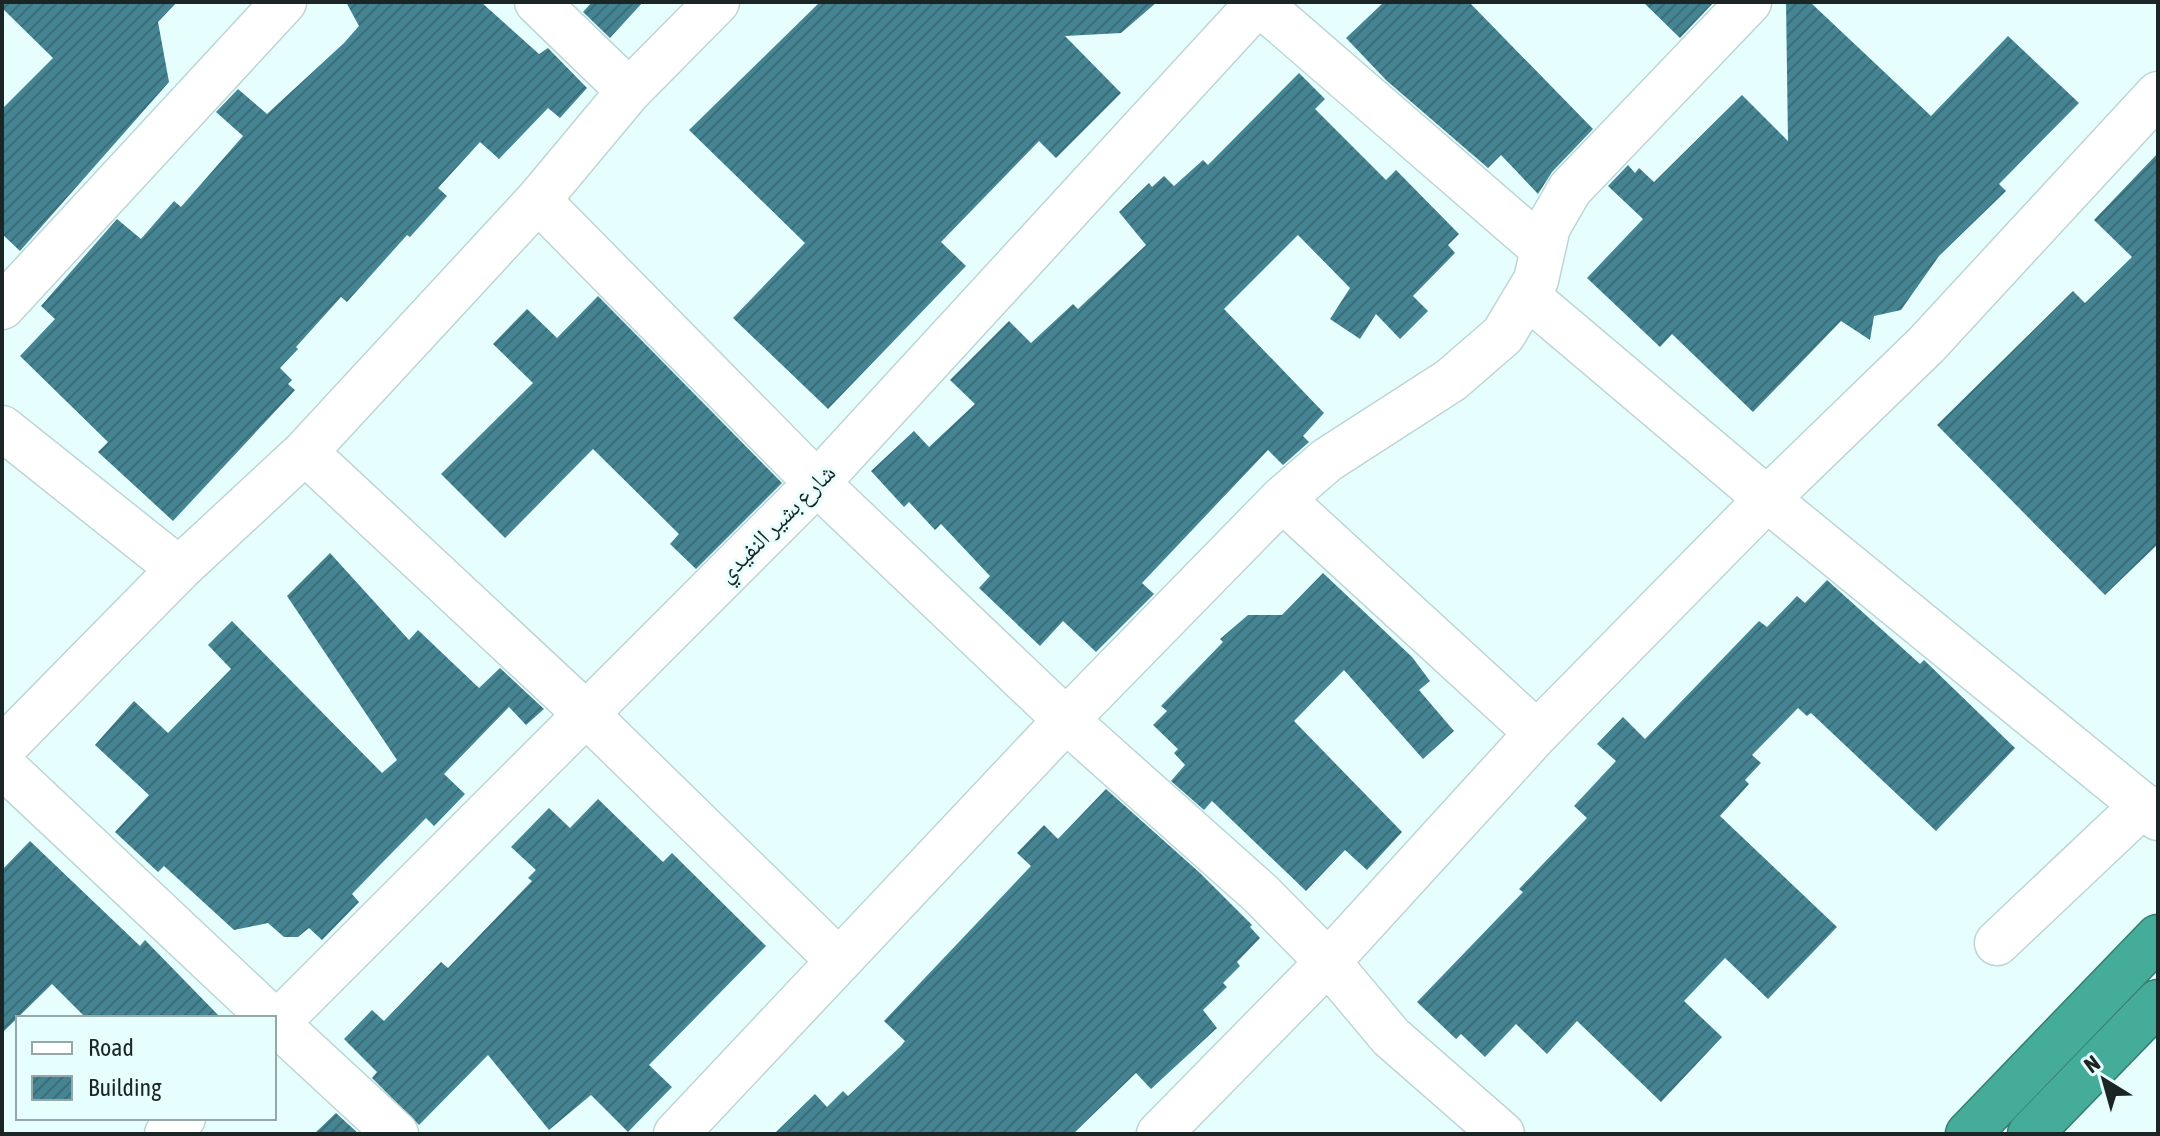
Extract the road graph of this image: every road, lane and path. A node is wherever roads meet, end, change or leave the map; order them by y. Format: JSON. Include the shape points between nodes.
{"nodes":[{"id":1,"x":537,"y":2,"type":"edge"},
{"id":2,"x":717,"y":2,"type":"edge"},
{"id":3,"x":1259,"y":2,"type":"edge"},
{"id":4,"x":1749,"y":2,"type":"edge"},
{"id":5,"x":268,"y":7,"type":"edge"},
{"id":6,"x":629,"y":91,"type":"junction"},
{"id":7,"x":2158,"y":94,"type":"edge"},
{"id":8,"x":538,"y":200,"type":"junction"},
{"id":9,"x":1543,"y":249,"type":"junction"},
{"id":10,"x":1527,"y":296,"type":"junction"},
{"id":11,"x":2,"y":307,"type":"edge"},
{"id":12,"x":2,"y":428,"type":"edge"},
{"id":13,"x":305,"y":452,"type":"junction"},
{"id":14,"x":817,"y":483,"type":"junction"},
{"id":15,"x":1282,"y":499,"type":"junction"},
{"id":16,"x":1767,"y":499,"type":"junction"},
{"id":17,"x":179,"y":569,"type":"junction"},
{"id":18,"x":585,"y":713,"type":"junction"},
{"id":19,"x":1066,"y":720,"type":"junction"},
{"id":20,"x":1537,"y":733,"type":"junction"},
{"id":21,"x":2,"y":749,"type":"edge"},
{"id":22,"x":2,"y":765,"type":"edge"},
{"id":23,"x":2151,"y":811,"type":"edge"},
{"id":24,"x":2158,"y":937,"type":"edge"},
{"id":25,"x":1997,"y":943,"type":"dead end"},
{"id":26,"x":839,"y":961,"type":"junction"},
{"id":27,"x":1328,"y":962,"type":"junction"},
{"id":28,"x":2158,"y":1002,"type":"edge"},
{"id":29,"x":268,"y":1016,"type":"edge"},
{"id":30,"x":276,"y":1020,"type":"edge"},
{"id":31,"x":276,"y":1024,"type":"edge"},
{"id":32,"x":396,"y":1134,"type":"edge"},
{"id":33,"x":676,"y":1134,"type":"edge"},
{"id":34,"x":1159,"y":1134,"type":"edge"},
{"id":35,"x":1502,"y":1134,"type":"edge"},
{"id":36,"x":1968,"y":1134,"type":"edge"},
{"id":37,"x":2030,"y":1134,"type":"edge"}],
"edges":[{"from":1,"to":6,"type":"street"},
{"from":2,"to":6,"type":"street"},
{"from":3,"to":9,"type":"street"},
{"from":3,"to":14,"type":"street","name":"شارع بشير النفيدي"},
{"from":4,"to":9,"type":"street","via":[[1570,189],[1556,209]]},
{"from":5,"to":11,"type":"street"},
{"from":6,"to":8,"type":"street"},
{"from":7,"to":16,"type":"street","via":[[1926,345]]},
{"from":8,"to":13,"type":"street"},
{"from":8,"to":14,"type":"street"},
{"from":9,"to":10,"type":"street"},
{"from":10,"to":15,"type":"street","via":[[1503,335],[1451,380],[1327,460]]},
{"from":10,"to":16,"type":"street"},
{"from":12,"to":17,"type":"street"},
{"from":13,"to":17,"type":"street"},
{"from":13,"to":18,"type":"street"},
{"from":14,"to":18,"type":"street","name":"شارع بشير النفيدي"},
{"from":14,"to":19,"type":"street"},
{"from":15,"to":19,"type":"street"},
{"from":15,"to":20,"type":"street"},
{"from":16,"to":20,"type":"street"},
{"from":16,"to":23,"type":"street"},
{"from":17,"to":21,"type":"street"},
{"from":18,"to":26,"type":"street"},
{"from":18,"to":30,"type":"street","name":"شارع بشير النفيدي"},
{"from":19,"to":26,"type":"street"},
{"from":19,"to":27,"type":"street","via":[[1261,894]]},
{"from":20,"to":27,"type":"street"},
{"from":22,"to":29,"type":"street"},
{"from":23,"to":25,"type":"street"},
{"from":24,"to":36,"type":"highway"},
{"from":26,"to":33,"type":"street"},
{"from":27,"to":34,"type":"street"},
{"from":27,"to":35,"type":"street","via":[[1391,1037]]},
{"from":28,"to":37,"type":"highway"},
{"from":31,"to":32,"type":"street"}]}
